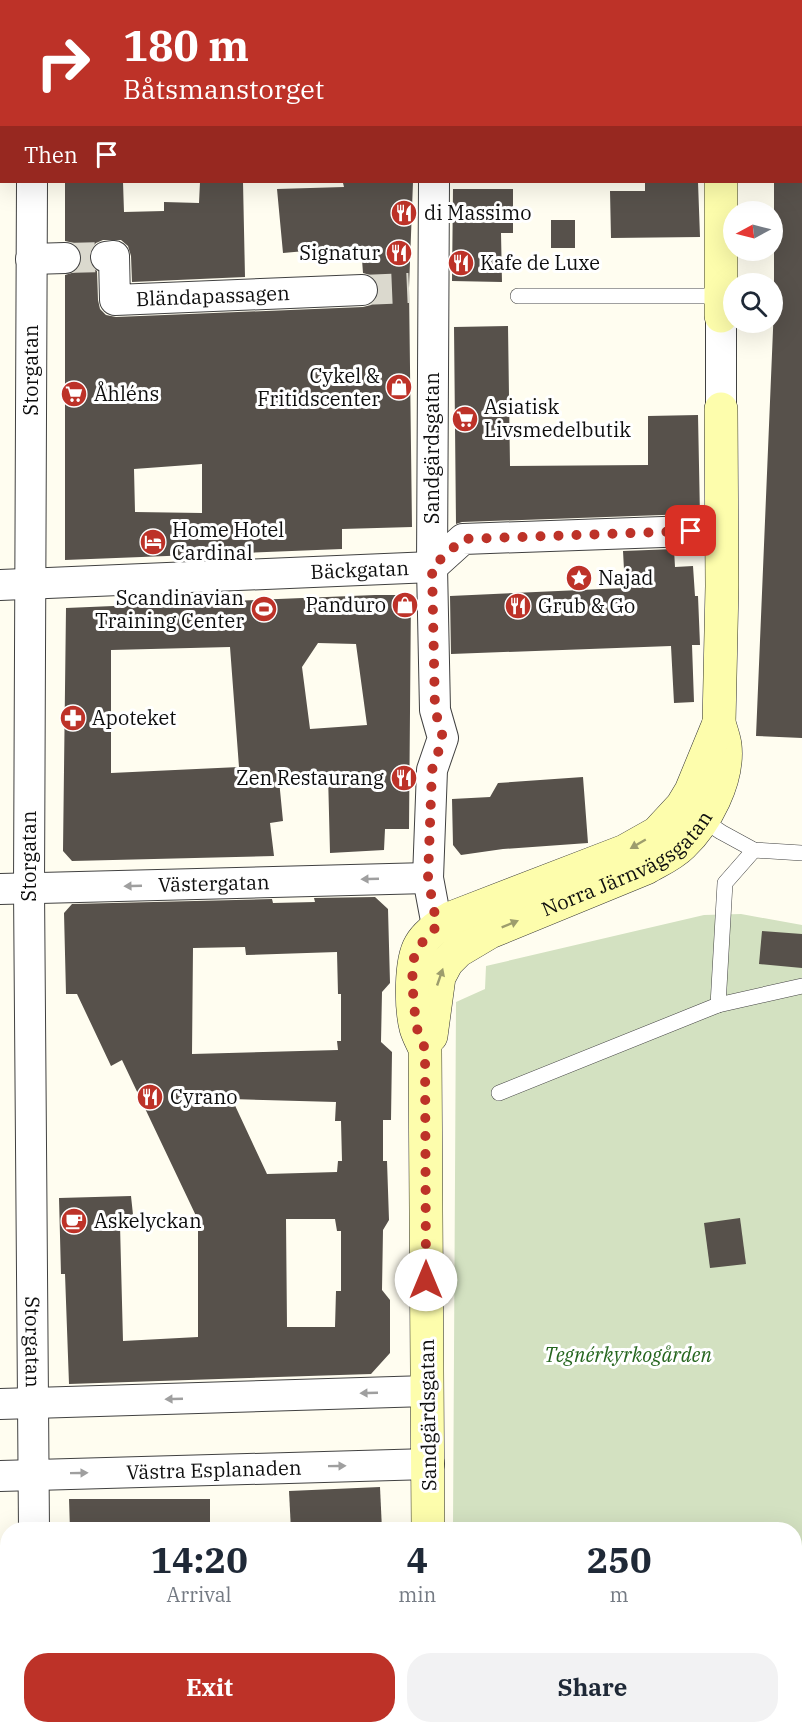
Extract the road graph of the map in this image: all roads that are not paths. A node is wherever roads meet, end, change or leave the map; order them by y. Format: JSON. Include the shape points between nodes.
{"nodes":[{"id":1,"x":32,"y":183,"type":"edge"},
{"id":2,"x":434,"y":183,"type":"edge"},
{"id":3,"x":721,"y":183,"type":"edge"},
{"id":4,"x":106,"y":257,"type":"dead end"},
{"id":5,"x":65,"y":258,"type":"tunnel mouth"},
{"id":6,"x":31,"y":259,"type":"junction"},
{"id":7,"x":362,"y":290,"type":"tunnel mouth"},
{"id":8,"x":518,"y":296,"type":"dead end"},
{"id":9,"x":721,"y":306,"type":"junction"},
{"id":10,"x":721,"y":409,"type":"joint"},
{"id":11,"x":691,"y":531,"type":"dead end"},
{"id":12,"x":432,"y":567,"type":"junction"},
{"id":13,"x":30,"y":584,"type":"junction"},
{"id":14,"x":0,"y":585,"type":"edge"},
{"id":15,"x":692,"y":813,"type":"junction"},
{"id":16,"x":754,"y":850,"type":"junction"},
{"id":17,"x":802,"y":853,"type":"edge"},
{"id":18,"x":428,"y":878,"type":"junction"},
{"id":19,"x":29,"y":888,"type":"junction"},
{"id":20,"x":0,"y":889,"type":"edge"},
{"id":21,"x":437,"y":926,"type":"junction"},
{"id":22,"x":458,"y":951,"type":"junction"},
{"id":23,"x":802,"y":986,"type":"edge"},
{"id":24,"x":718,"y":1005,"type":"junction"},
{"id":25,"x":425,"y":1049,"type":"junction"},
{"id":26,"x":499,"y":1093,"type":"dead end"},
{"id":27,"x":427,"y":1391,"type":"junction"},
{"id":28,"x":32,"y":1403,"type":"junction"},
{"id":29,"x":0,"y":1404,"type":"edge"},
{"id":30,"x":429,"y":1464,"type":"junction"},
{"id":31,"x":33,"y":1474,"type":"junction"},
{"id":32,"x":0,"y":1476,"type":"edge"},
{"id":33,"x":34,"y":1522,"type":"edge"},
{"id":34,"x":428,"y":1522,"type":"edge"}],
"edges":[{"from":1,"to":6,"type":"street","name":"Storgatan"},
{"from":2,"to":12,"type":"street","name":"Sandgärdsgatan","via":[[421,287]]},
{"from":3,"to":9,"type":"street","name":"Norra Järnvägsgatan"},
{"from":4,"to":7,"type":"street","name":"Bländapassagen","via":[[114,256],[115,300]]},
{"from":5,"to":6,"type":"street"},
{"from":6,"to":13,"type":"street","name":"Storgatan"},
{"from":8,"to":9,"type":"lane"},
{"from":9,"to":10,"type":"street","name":"Norra Järnvägsgatan"},
{"from":10,"to":15,"type":"street","name":"Norra Järnvägsgatan","via":[[719,723],[699,775]]},
{"from":11,"to":12,"type":"street","via":[[463,539]]},
{"from":12,"to":13,"type":"street","name":"Bäckgatan"},
{"from":12,"to":18,"type":"street","name":"Sandgärdsgatan","via":[[435,710],[443,738],[432,770]]},
{"from":13,"to":14,"type":"street","name":"Bäckgatan"},
{"from":13,"to":19,"type":"street","name":"Storgatan"},
{"from":15,"to":16,"type":"lane"},
{"from":15,"to":21,"type":"street","name":"Norra Järnvägsgatan","one_way":true,"via":[[625,851]]},
{"from":22,"to":15,"type":"street","name":"Norra Järnvägsgatan","one_way":true,"via":[[490,932],[665,858],[681,846]]},
{"from":16,"to":17,"type":"lane"},
{"from":16,"to":24,"type":"lane","via":[[724,883]]},
{"from":18,"to":19,"type":"street","name":"Västergatan","one_way":true},
{"from":18,"to":21,"type":"street","name":"Sandgärdsgatan"},
{"from":19,"to":20,"type":"street","name":"Västergatan"},
{"from":19,"to":28,"type":"street","name":"Storgatan"},
{"from":21,"to":22,"type":"street","name":"Sandgärdsgatan"},
{"from":21,"to":25,"type":"street","name":"Sandgärdsgatan","via":[[414,958],[416,1026]]},
{"from":25,"to":22,"type":"street","name":"Sandgärdsgatan","one_way":true,"via":[[433,1031],[439,977]]},
{"from":23,"to":24,"type":"lane"},
{"from":24,"to":26,"type":"lane"},
{"from":25,"to":27,"type":"street","name":"Sandgärdsgatan"},
{"from":27,"to":28,"type":"street","one_way":true},
{"from":27,"to":30,"type":"street","name":"Sandgärdsgatan"},
{"from":28,"to":29,"type":"street"},
{"from":28,"to":31,"type":"street","name":"Storgatan"},
{"from":31,"to":30,"type":"street","name":"Västra Esplanaden","one_way":true},
{"from":30,"to":34,"type":"street","name":"Sandgärdsgatan"},
{"from":31,"to":32,"type":"street","name":"Västra Esplanaden"},
{"from":31,"to":33,"type":"street","name":"Storgatan"}]}
